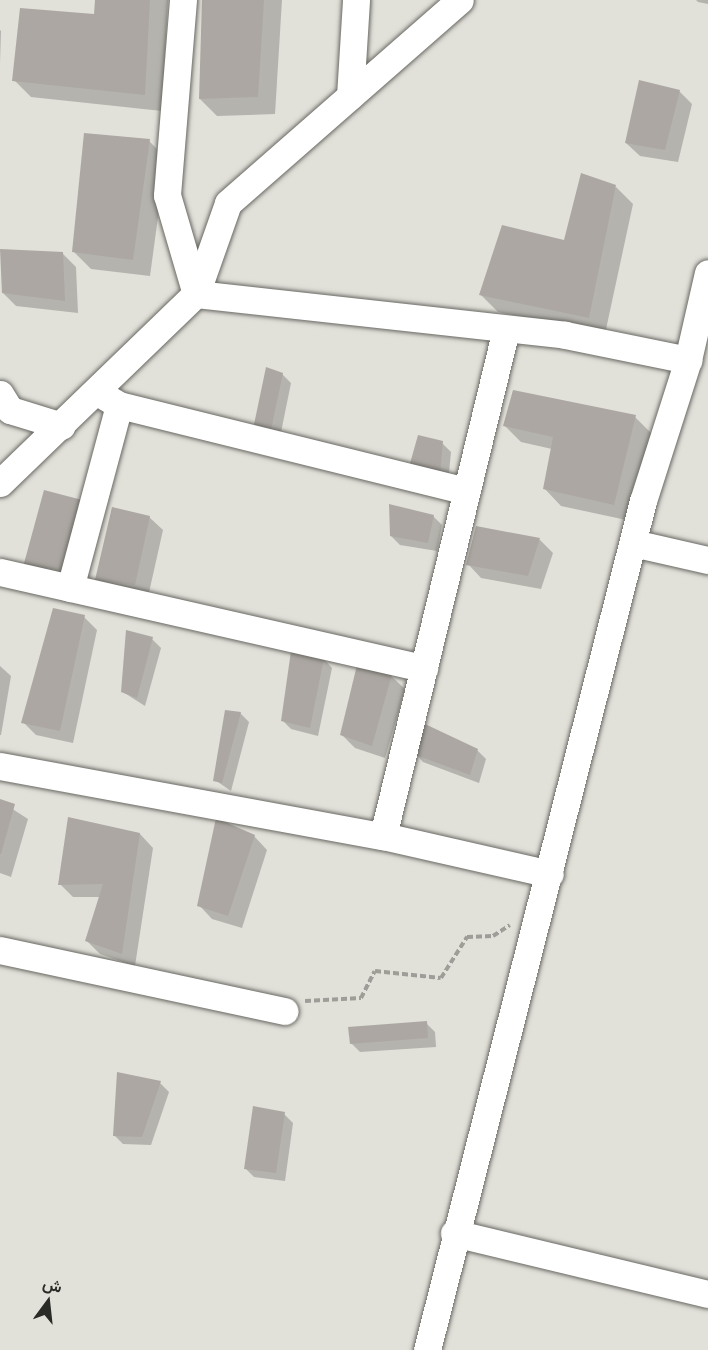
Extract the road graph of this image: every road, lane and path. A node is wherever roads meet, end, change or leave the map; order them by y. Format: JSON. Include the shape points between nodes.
{"nodes":[{"id":1,"x":183,"y":0,"type":"edge"},
{"id":2,"x":356,"y":0,"type":"edge"},
{"id":3,"x":460,"y":0,"type":"edge"},
{"id":4,"x":350,"y":96,"type":"junction"},
{"id":5,"x":708,"y":273,"type":"edge"},
{"id":6,"x":196,"y":294,"type":"junction"},
{"id":7,"x":506,"y":329,"type":"junction"},
{"id":8,"x":688,"y":360,"type":"junction"},
{"id":9,"x":0,"y":394,"type":"edge"},
{"id":10,"x":109,"y":399,"type":"junction"},
{"id":11,"x":62,"y":426,"type":"junction"},
{"id":12,"x":0,"y":483,"type":"edge"},
{"id":13,"x":467,"y":491,"type":"junction"},
{"id":14,"x":633,"y":543,"type":"junction"},
{"id":15,"x":708,"y":560,"type":"edge"},
{"id":16,"x":0,"y":572,"type":"edge"},
{"id":17,"x":70,"y":588,"type":"junction"},
{"id":18,"x":424,"y":668,"type":"junction"},
{"id":19,"x":0,"y":766,"type":"edge"},
{"id":20,"x":383,"y":836,"type":"junction"},
{"id":21,"x":550,"y":874,"type":"junction"},
{"id":22,"x":514,"y":917,"type":"dead end"},
{"id":23,"x":0,"y":950,"type":"edge"},
{"id":24,"x":285,"y":1011,"type":"joint"},
{"id":25,"x":454,"y":1233,"type":"junction"},
{"id":26,"x":708,"y":1294,"type":"edge"},
{"id":27,"x":427,"y":1350,"type":"edge"}],
"edges":[{"from":1,"to":6,"type":"street","via":[[167,195]]},
{"from":2,"to":4,"type":"street"},
{"from":3,"to":4,"type":"street"},
{"from":4,"to":6,"type":"street","via":[[228,203]]},
{"from":5,"to":8,"type":"street"},
{"from":6,"to":7,"type":"street"},
{"from":6,"to":10,"type":"street"},
{"from":7,"to":8,"type":"street","via":[[565,335]]},
{"from":7,"to":13,"type":"street"},
{"from":8,"to":14,"type":"street"},
{"from":9,"to":11,"type":"street","via":[[10,410]]},
{"from":10,"to":11,"type":"street"},
{"from":10,"to":13,"type":"street"},
{"from":10,"to":17,"type":"street"},
{"from":11,"to":12,"type":"street"},
{"from":13,"to":18,"type":"street"},
{"from":14,"to":15,"type":"street"},
{"from":14,"to":21,"type":"street"},
{"from":16,"to":17,"type":"street"},
{"from":17,"to":18,"type":"street"},
{"from":18,"to":20,"type":"street"},
{"from":19,"to":20,"type":"street"},
{"from":20,"to":21,"type":"street"},
{"from":21,"to":25,"type":"street"},
{"from":22,"to":24,"type":"path","via":[[493,936],[467,936],[441,978],[375,971],[361,998],[312,998]]},
{"from":23,"to":24,"type":"street"},
{"from":25,"to":26,"type":"street"},
{"from":25,"to":27,"type":"street"}]}
